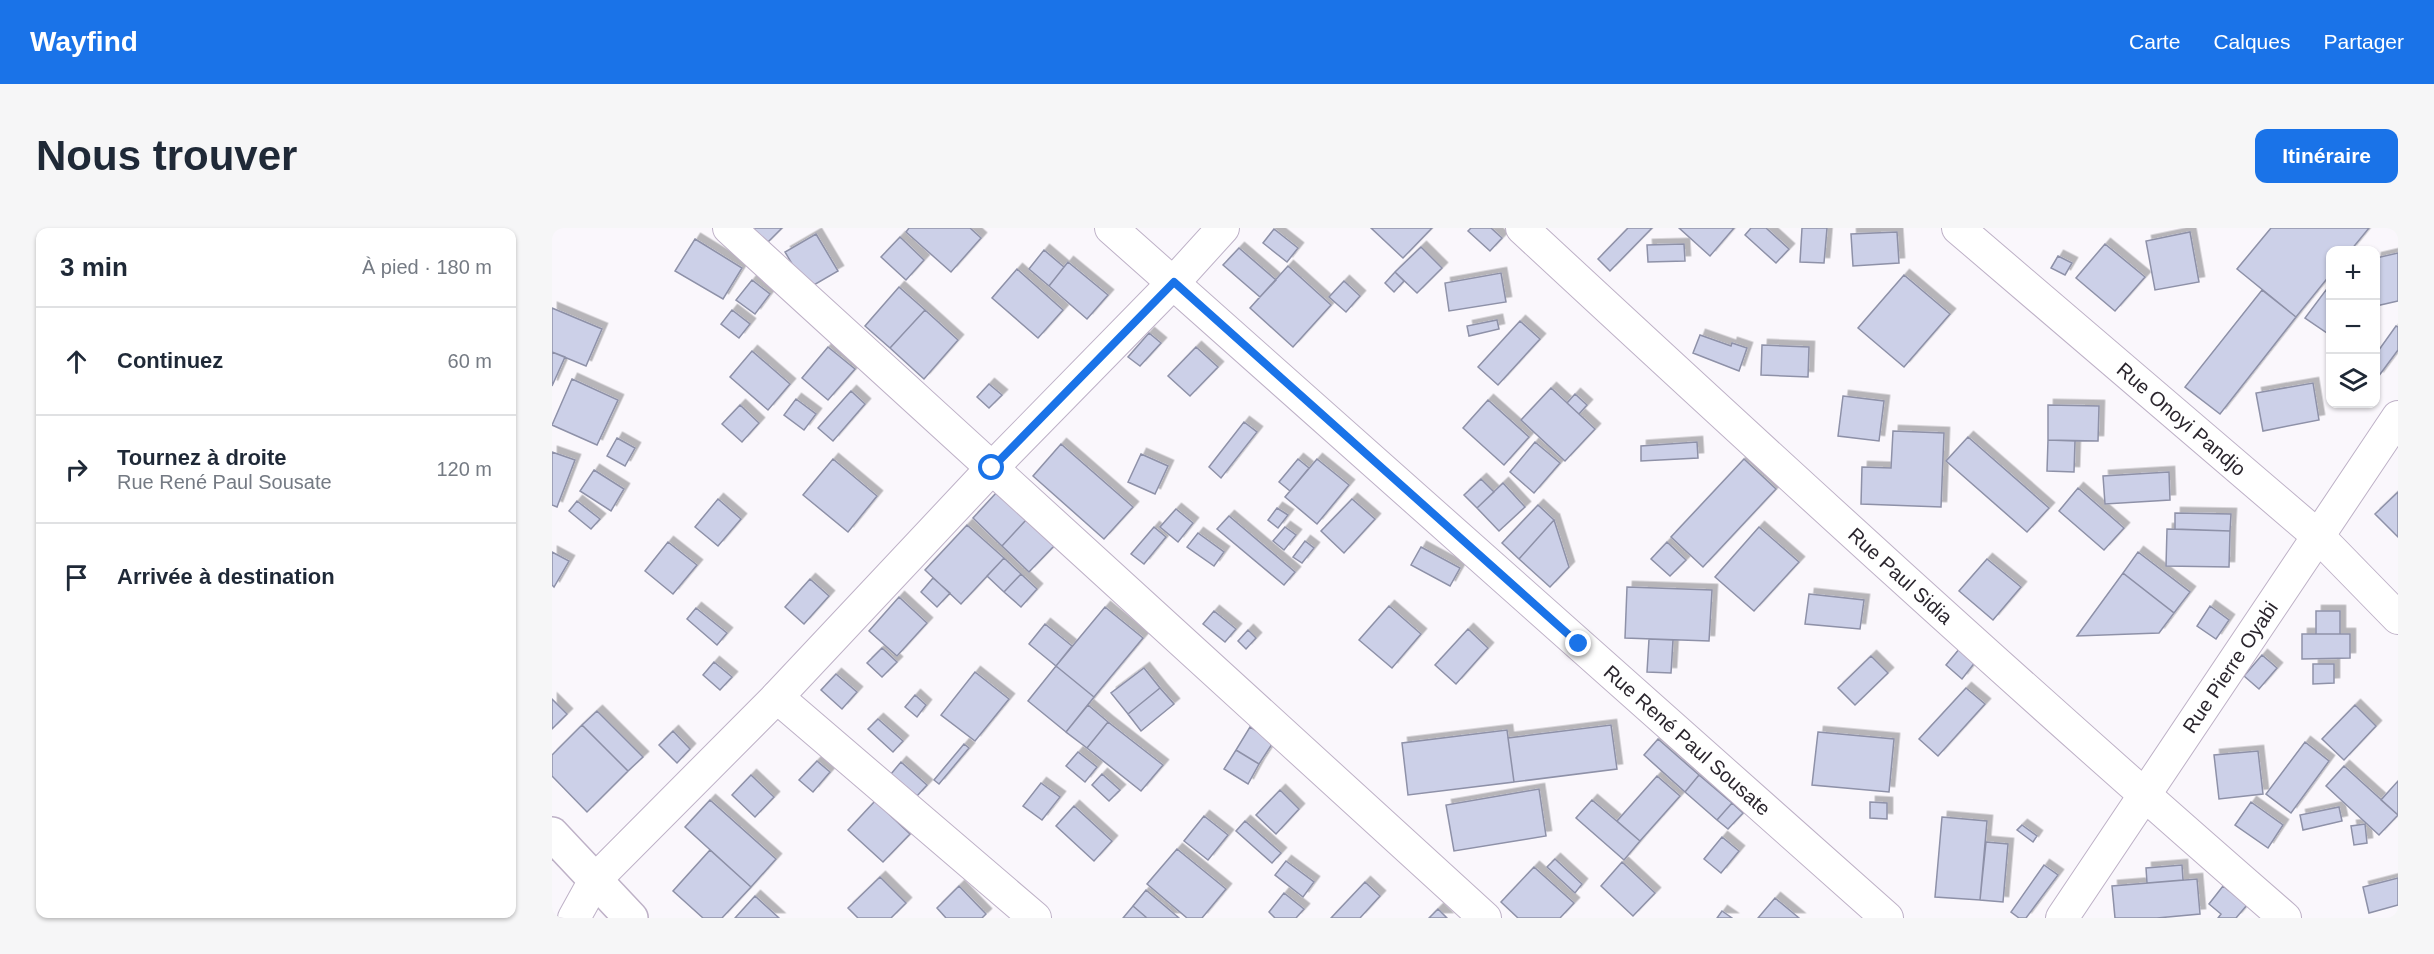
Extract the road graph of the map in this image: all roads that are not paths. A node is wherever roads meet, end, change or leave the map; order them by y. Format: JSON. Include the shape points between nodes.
{"nodes":[{"id":1,"x":729,"y":228,"type":"edge"},
{"id":2,"x":1111,"y":228,"type":"edge"},
{"id":3,"x":1223,"y":228,"type":"edge"},
{"id":4,"x":1522,"y":228,"type":"edge"},
{"id":5,"x":1958,"y":228,"type":"edge"},
{"id":6,"x":1174,"y":282,"type":"junction"},
{"id":7,"x":2398,"y":417,"type":"edge"},
{"id":8,"x":992,"y":468,"type":"junction"},
{"id":9,"x":2318,"y":536,"type":"junction"},
{"id":10,"x":2398,"y":618,"type":"edge"},
{"id":11,"x":777,"y":697,"type":"junction"},
{"id":12,"x":2144,"y":796,"type":"junction"},
{"id":13,"x":552,"y":834,"type":"edge"},
{"id":14,"x":596,"y":880,"type":"junction"},
{"id":15,"x":574,"y":918,"type":"edge"},
{"id":16,"x":631,"y":918,"type":"edge"},
{"id":17,"x":1035,"y":918,"type":"edge"},
{"id":18,"x":1485,"y":918,"type":"edge"},
{"id":19,"x":1887,"y":918,"type":"edge"},
{"id":20,"x":2062,"y":918,"type":"edge"},
{"id":21,"x":2286,"y":918,"type":"edge"}],
"edges":[{"from":1,"to":8,"type":"street"},
{"from":2,"to":6,"type":"street","name":"Rue René Paul Sousate"},
{"from":3,"to":6,"type":"street"},
{"from":4,"to":12,"type":"street","name":"Rue Paul Sidia"},
{"from":5,"to":9,"type":"street","name":"Rue Onoyi Pandjo"},
{"from":6,"to":8,"type":"street"},
{"from":6,"to":19,"type":"street","name":"Rue René Paul Sousate"},
{"from":7,"to":9,"type":"street","name":"Rue Pierre Oyabi"},
{"from":8,"to":11,"type":"street"},
{"from":8,"to":18,"type":"street"},
{"from":9,"to":10,"type":"street","name":"Rue Onoyi Pandjo"},
{"from":9,"to":12,"type":"street","name":"Rue Pierre Oyabi"},
{"from":11,"to":14,"type":"street"},
{"from":11,"to":17,"type":"street"},
{"from":12,"to":20,"type":"street","name":"Rue Pierre Oyabi"},
{"from":12,"to":21,"type":"street","name":"Rue Paul Sidia"},
{"from":13,"to":14,"type":"street"},
{"from":14,"to":15,"type":"street"},
{"from":14,"to":16,"type":"street"}]}
